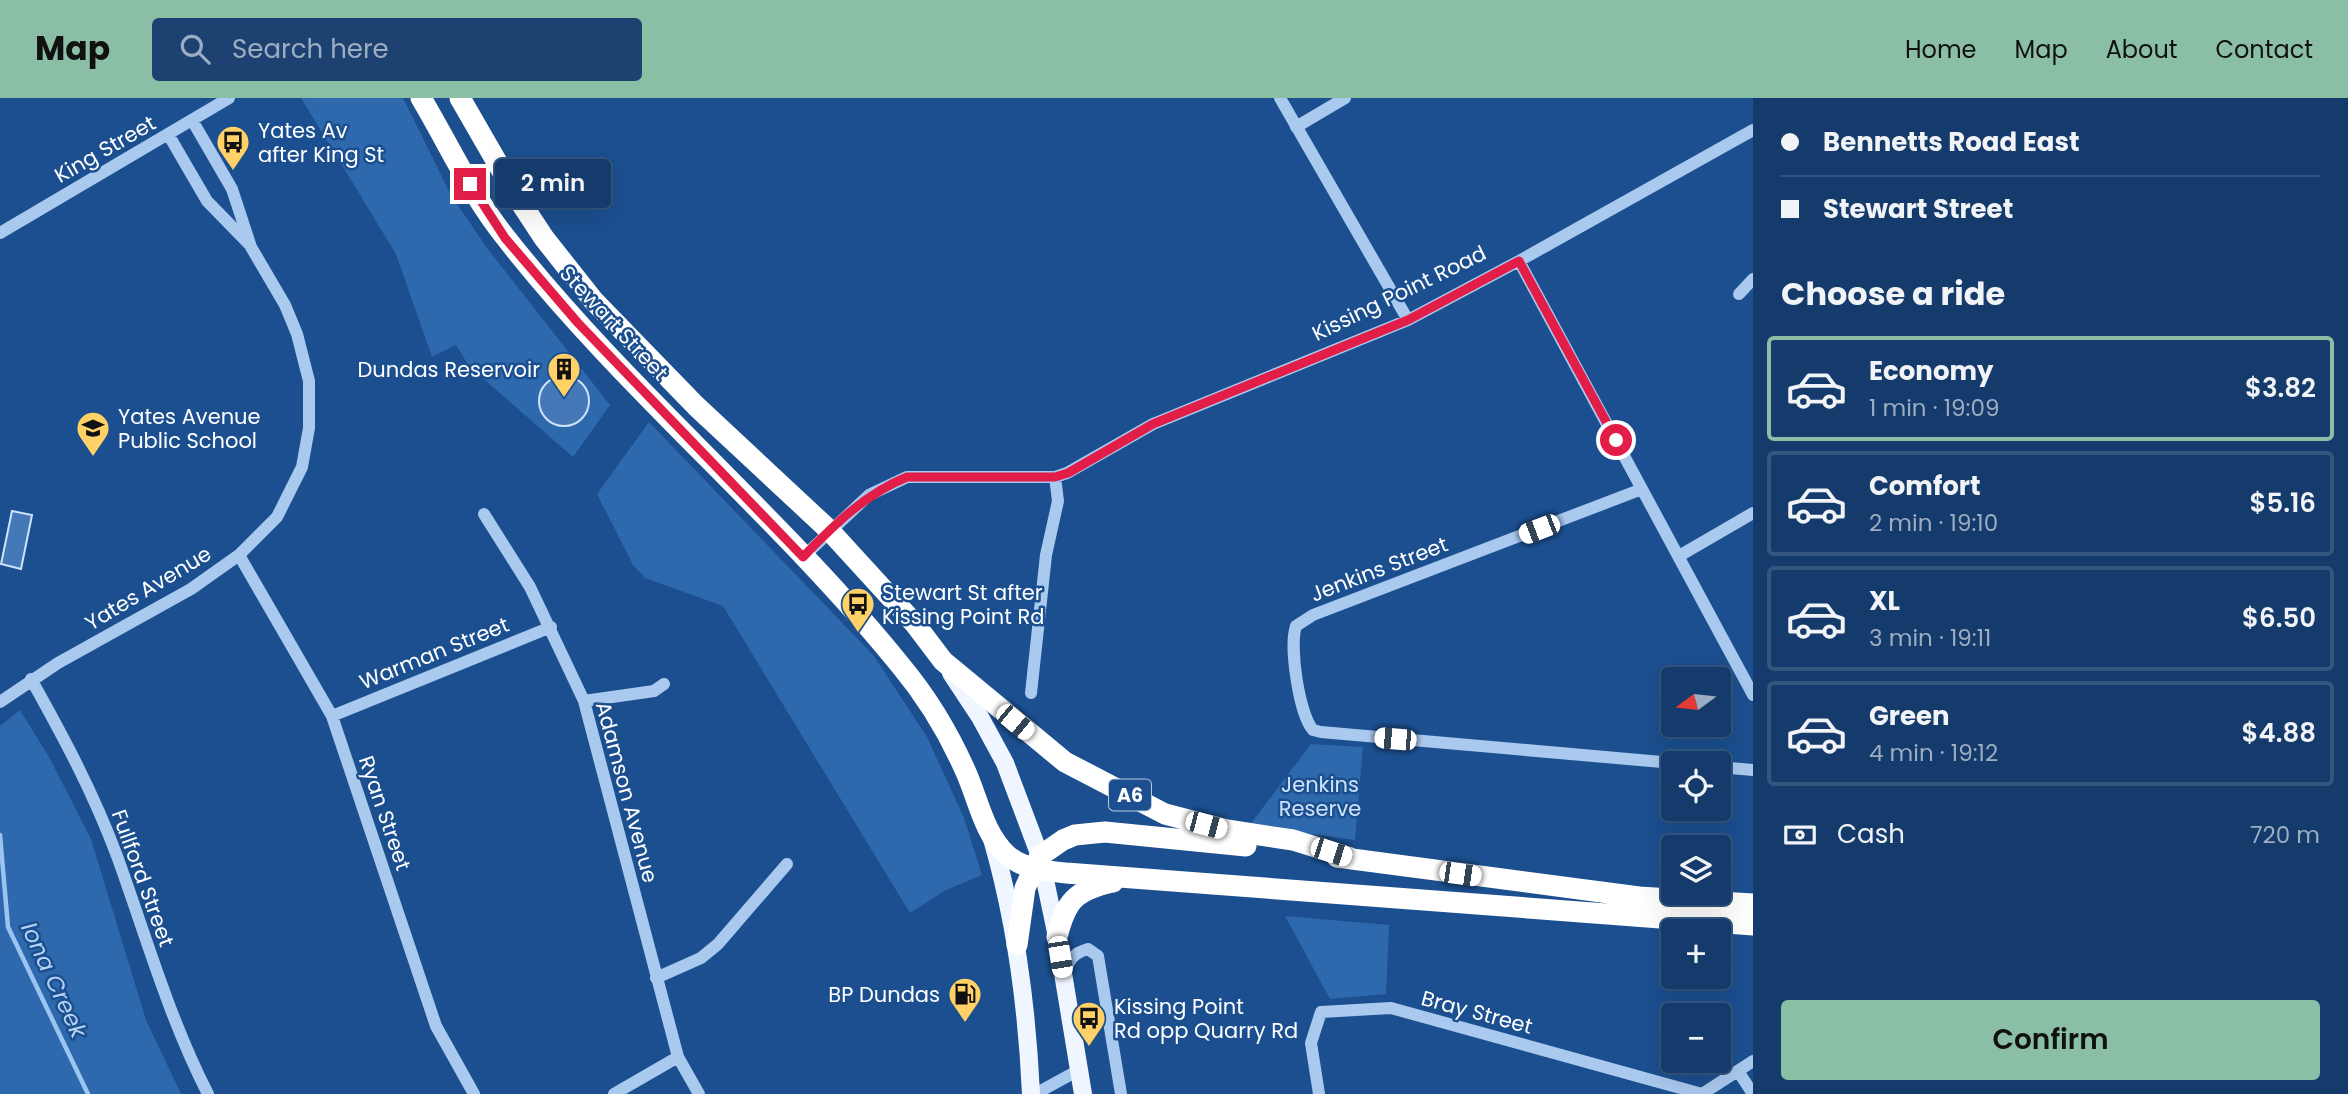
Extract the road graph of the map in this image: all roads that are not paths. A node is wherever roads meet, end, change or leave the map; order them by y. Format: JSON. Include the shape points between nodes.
{"nodes":[{"id":1,"x":229,"y":98,"type":"edge"},
{"id":2,"x":421,"y":98,"type":"edge"},
{"id":3,"x":460,"y":98,"type":"edge"},
{"id":4,"x":1280,"y":98,"type":"edge"},
{"id":5,"x":1345,"y":98,"type":"edge"},
{"id":6,"x":192,"y":120,"type":"junction"},
{"id":7,"x":1296,"y":127,"type":"junction"},
{"id":8,"x":1753,"y":130,"type":"edge"},
{"id":9,"x":168,"y":134,"type":"junction"},
{"id":10,"x":0,"y":233,"type":"edge"},
{"id":11,"x":251,"y":247,"type":"junction"},
{"id":12,"x":1519,"y":261,"type":"junction"},
{"id":13,"x":1753,"y":279,"type":"edge"},
{"id":14,"x":1739,"y":294,"type":"dead end"},
{"id":15,"x":1408,"y":320,"type":"junction"},
{"id":16,"x":1055,"y":477,"type":"junction"},
{"id":17,"x":1642,"y":489,"type":"junction"},
{"id":18,"x":1753,"y":513,"type":"edge"},
{"id":19,"x":484,"y":514,"type":"dead end"},
{"id":20,"x":829,"y":530,"type":"junction"},
{"id":21,"x":239,"y":555,"type":"junction"},
{"id":22,"x":1679,"y":556,"type":"junction"},
{"id":23,"x":803,"y":557,"type":"junction"},
{"id":24,"x":551,"y":627,"type":"junction"},
{"id":25,"x":943,"y":662,"type":"junction"},
{"id":26,"x":31,"y":680,"type":"junction"},
{"id":27,"x":664,"y":684,"type":"dead end"},
{"id":28,"x":1031,"y":693,"type":"dead end"},
{"id":29,"x":1753,"y":695,"type":"edge"},
{"id":30,"x":584,"y":701,"type":"junction"},
{"id":31,"x":0,"y":702,"type":"edge"},
{"id":32,"x":332,"y":716,"type":"junction"},
{"id":33,"x":1661,"y":762,"type":"edge"},
{"id":34,"x":1731,"y":768,"type":"edge"},
{"id":35,"x":1753,"y":770,"type":"edge"},
{"id":36,"x":992,"y":839,"type":"junction"},
{"id":37,"x":1350,"y":858,"type":"junction"},
{"id":38,"x":787,"y":864,"type":"dead end"},
{"id":39,"x":1039,"y":865,"type":"junction"},
{"id":40,"x":1132,"y":878,"type":"junction"},
{"id":41,"x":1753,"y":904,"type":"edge"},
{"id":42,"x":1753,"y":925,"type":"edge"},
{"id":43,"x":1057,"y":937,"type":"junction"},
{"id":44,"x":1017,"y":945,"type":"junction"},
{"id":45,"x":1064,"y":976,"type":"junction"},
{"id":46,"x":656,"y":978,"type":"junction"},
{"id":47,"x":678,"y":1057,"type":"junction"},
{"id":48,"x":1753,"y":1061,"type":"edge"},
{"id":49,"x":1079,"y":1070,"type":"junction"},
{"id":50,"x":1738,"y":1071,"type":"junction"},
{"id":51,"x":208,"y":1094,"type":"edge"},
{"id":52,"x":474,"y":1094,"type":"edge"},
{"id":53,"x":614,"y":1094,"type":"edge"},
{"id":54,"x":699,"y":1094,"type":"edge"},
{"id":55,"x":1033,"y":1094,"type":"edge"},
{"id":56,"x":1083,"y":1094,"type":"edge"},
{"id":57,"x":1121,"y":1094,"type":"edge"},
{"id":58,"x":1319,"y":1094,"type":"edge"},
{"id":59,"x":1702,"y":1094,"type":"edge"},
{"id":60,"x":1752,"y":1094,"type":"edge"}],
"edges":[{"from":1,"to":6,"type":"street","name":"King Street"},
{"from":2,"to":23,"type":"highway","name":"Stewart Street","via":[[481,203],[531,269]]},
{"from":3,"to":20,"type":"highway","name":"Stewart Street","number":"A6","via":[[517,197],[593,300],[695,406]]},
{"from":4,"to":7,"type":"street"},
{"from":5,"to":7,"type":"street"},
{"from":6,"to":9,"type":"street","name":"King Street"},
{"from":6,"to":11,"type":"street","name":"Yates Avenue","via":[[232,189]]},
{"from":7,"to":15,"type":"street"},
{"from":8,"to":12,"type":"street","name":"Kissing Point Road"},
{"from":9,"to":10,"type":"street","name":"King Street"},
{"from":9,"to":11,"type":"street","name":"Yates Avenue","via":[[207,201]]},
{"from":11,"to":21,"type":"street","name":"Yates Avenue","via":[[297,334],[309,381],[309,428],[302,467],[276,517]]},
{"from":12,"to":15,"type":"street","name":"Kissing Point Road"},
{"from":12,"to":17,"type":"street"},
{"from":13,"to":14,"type":"street"},
{"from":15,"to":16,"type":"street","name":"Kissing Point Road","via":[[1153,424]]},
{"from":16,"to":20,"type":"street","name":"Kissing Point Road","via":[[907,477],[869,495]]},
{"from":16,"to":28,"type":"street","via":[[1058,501],[1046,555]]},
{"from":17,"to":22,"type":"street"},
{"from":17,"to":33,"type":"street","name":"Jenkins Street","via":[[1313,615],[1297,626],[1293,644],[1304,713],[1313,730]]},
{"from":18,"to":22,"type":"street"},
{"from":19,"to":24,"type":"street","name":"Adamson Avenue"},
{"from":20,"to":23,"type":"street","name":"Kissing Point Road"},
{"from":20,"to":25,"type":"highway","number":"A6","via":[[915,624]]},
{"from":21,"to":26,"type":"street","name":"Yates Avenue","via":[[191,589]]},
{"from":21,"to":32,"type":"street","name":"Ryan Street"},
{"from":22,"to":29,"type":"street"},
{"from":23,"to":36,"type":"highway","via":[[903,668],[965,769]]},
{"from":24,"to":30,"type":"street","name":"Adamson Avenue"},
{"from":24,"to":32,"type":"street","name":"Warman Street"},
{"from":25,"to":37,"type":"highway","number":"A6","via":[[1065,762],[1166,814],[1293,840]]},
{"from":25,"to":39,"type":"main road","via":[[993,739],[1020,798]]},
{"from":26,"to":31,"type":"street","name":"Yates Avenue"},
{"from":26,"to":51,"type":"street","name":"Fullford Street","via":[[82,770],[117,855],[159,981]]},
{"from":27,"to":30,"type":"street","via":[[654,691]]},
{"from":30,"to":46,"type":"street","name":"Adamson Avenue"},
{"from":32,"to":52,"type":"street","name":"Ryan Street","via":[[436,1026]]},
{"from":34,"to":35,"type":"street"},
{"from":36,"to":39,"type":"highway","via":[[1009,856]]},
{"from":36,"to":44,"type":"main road"},
{"from":37,"to":39,"type":"highway","number":"A6","via":[[1105,832],[1074,835]]},
{"from":37,"to":41,"type":"highway","number":"A6","via":[[1639,897]]},
{"from":38,"to":46,"type":"street","via":[[718,944],[701,958]]},
{"from":39,"to":40,"type":"highway"},
{"from":39,"to":43,"type":"main road"},
{"from":39,"to":44,"type":"highway","via":[[1026,888]]},
{"from":40,"to":42,"type":"highway"},
{"from":40,"to":43,"type":"highway","via":[[1082,891],[1066,907]]},
{"from":43,"to":45,"type":"main road"},
{"from":44,"to":55,"type":"main road"},
{"from":45,"to":49,"type":"main road"},
{"from":45,"to":57,"type":"street","via":[[1078,951],[1088,949],[1098,957]]},
{"from":46,"to":47,"type":"street","name":"Adamson Avenue"},
{"from":47,"to":53,"type":"street"},
{"from":47,"to":54,"type":"street","name":"Adamson Avenue"},
{"from":48,"to":50,"type":"street"},
{"from":49,"to":55,"type":"street"},
{"from":49,"to":56,"type":"main road"},
{"from":50,"to":59,"type":"street"},
{"from":50,"to":60,"type":"street"},
{"from":58,"to":59,"type":"street","name":"Bray Street","via":[[1311,1043],[1321,1012],[1391,1008]]}]}
